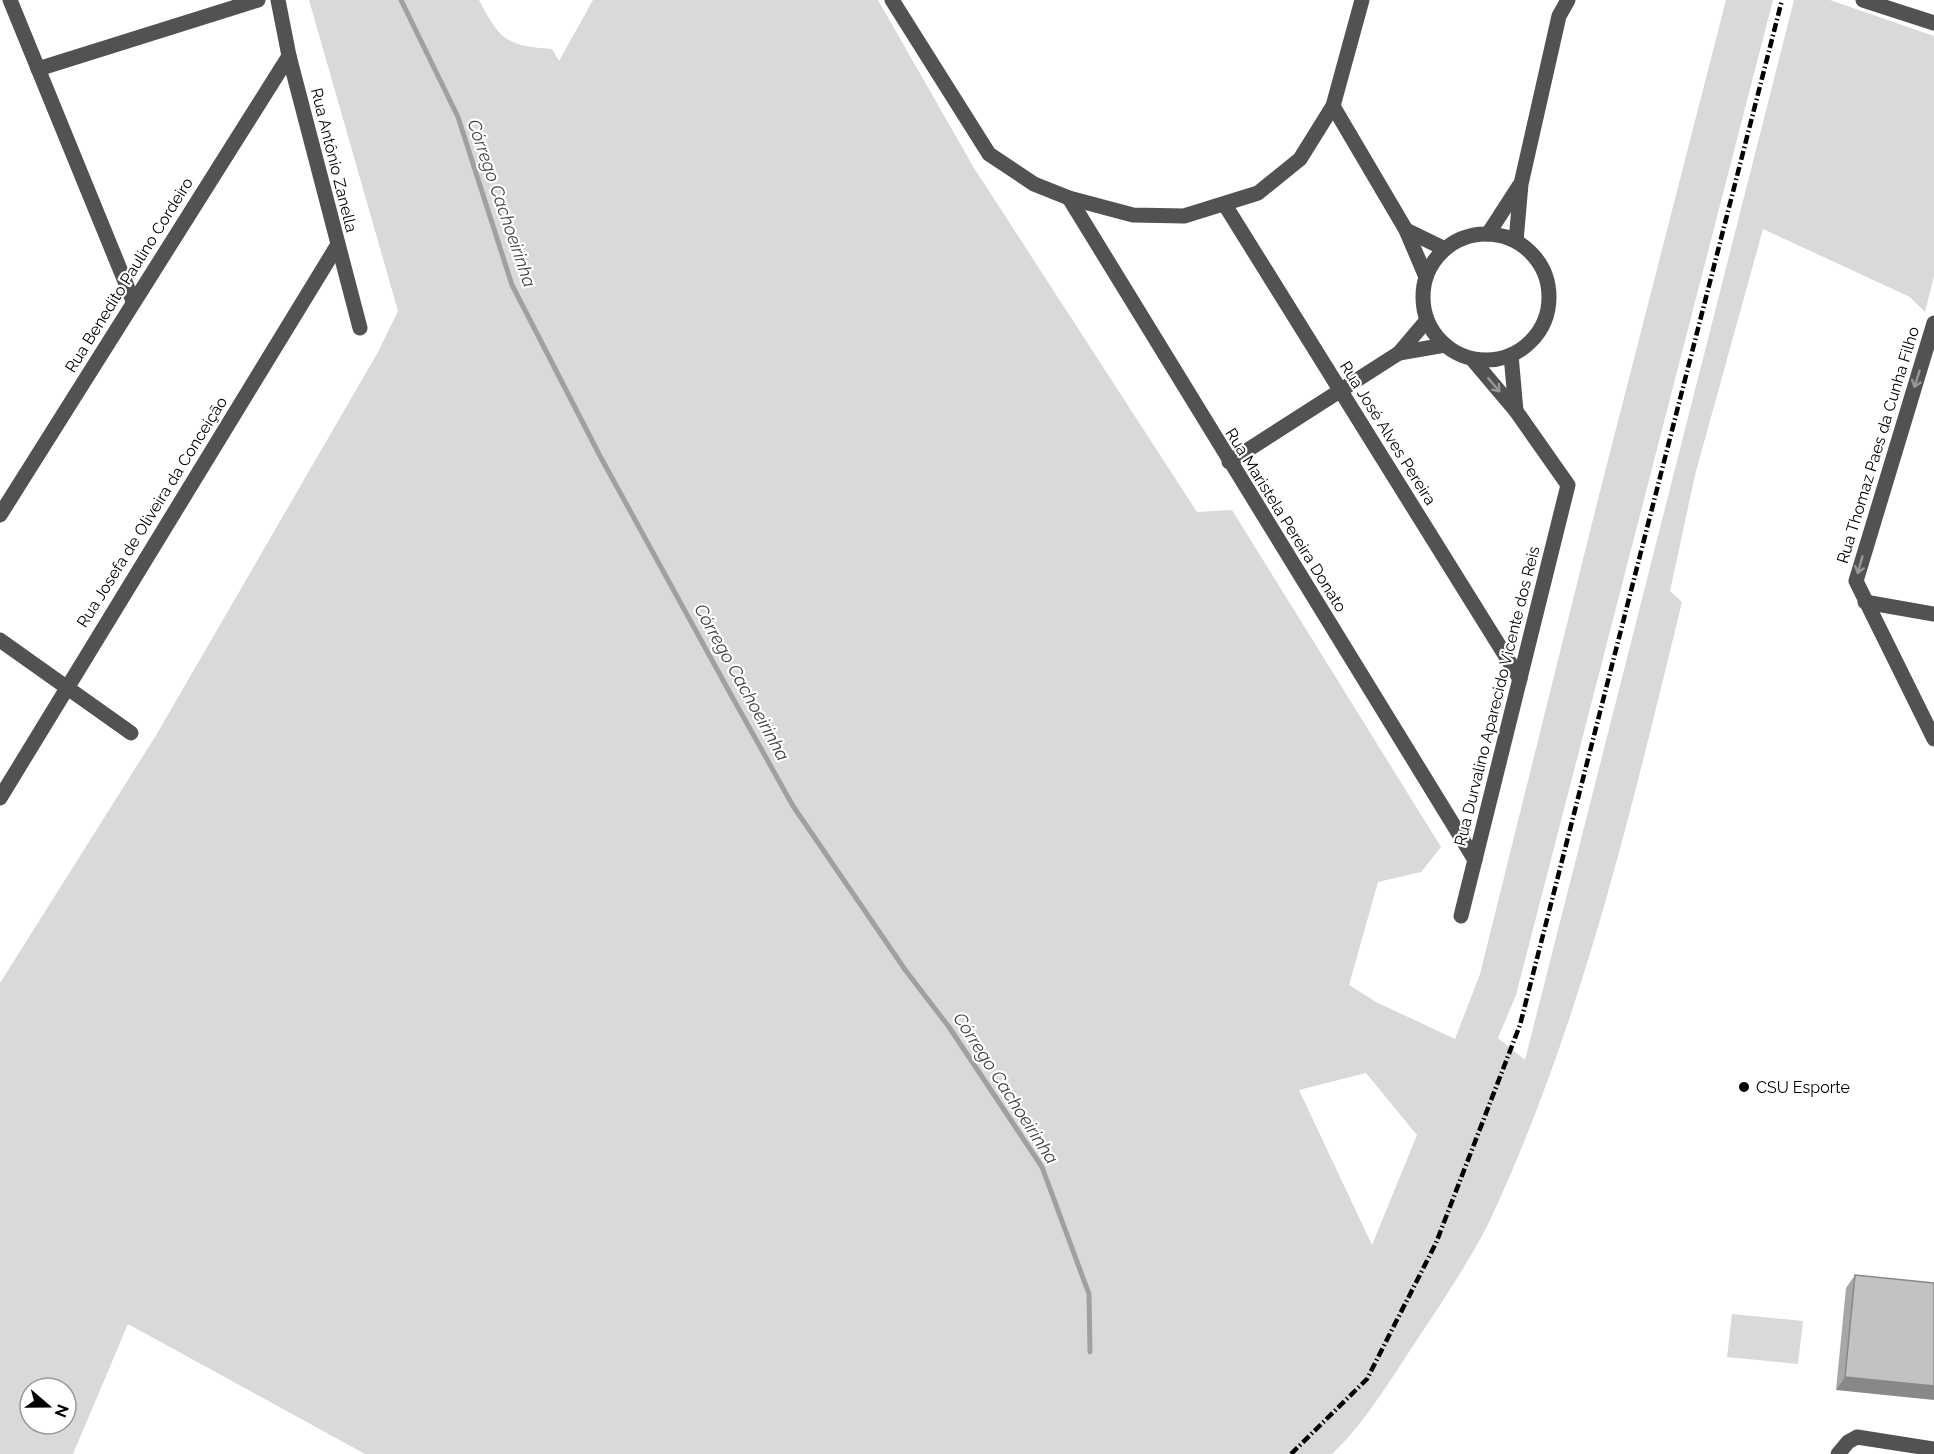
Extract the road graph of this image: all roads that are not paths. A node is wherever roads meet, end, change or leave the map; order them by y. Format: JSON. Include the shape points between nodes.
{"nodes":[{"id":1,"x":10,"y":0,"type":"edge"},
{"id":2,"x":258,"y":0,"type":"edge"},
{"id":3,"x":278,"y":0,"type":"edge"},
{"id":4,"x":892,"y":0,"type":"edge"},
{"id":5,"x":1362,"y":0,"type":"edge"},
{"id":6,"x":1568,"y":0,"type":"edge"},
{"id":7,"x":1863,"y":0,"type":"edge"},
{"id":8,"x":1934,"y":23,"type":"edge"},
{"id":9,"x":289,"y":56,"type":"junction"},
{"id":10,"x":38,"y":69,"type":"junction"},
{"id":11,"x":1333,"y":106,"type":"junction"},
{"id":12,"x":1521,"y":184,"type":"junction"},
{"id":13,"x":1069,"y":198,"type":"junction"},
{"id":14,"x":1225,"y":206,"type":"junction"},
{"id":15,"x":1406,"y":231,"type":"junction"},
{"id":16,"x":1488,"y":234,"type":"junction"},
{"id":17,"x":1516,"y":242,"type":"junction"},
{"id":18,"x":337,"y":246,"type":"junction"},
{"id":19,"x":1445,"y":249,"type":"junction"},
{"id":20,"x":1426,"y":277,"type":"junction"},
{"id":21,"x":134,"y":301,"type":"junction"},
{"id":22,"x":1427,"y":320,"type":"junction"},
{"id":23,"x":1934,"y":323,"type":"edge"},
{"id":24,"x":360,"y":328,"type":"dead end"},
{"id":25,"x":1445,"y":345,"type":"junction"},
{"id":26,"x":1399,"y":353,"type":"junction"},
{"id":27,"x":1511,"y":355,"type":"junction"},
{"id":28,"x":1472,"y":359,"type":"junction"},
{"id":29,"x":1340,"y":389,"type":"junction"},
{"id":30,"x":1516,"y":411,"type":"junction"},
{"id":31,"x":1229,"y":462,"type":"junction"},
{"id":32,"x":0,"y":515,"type":"edge"},
{"id":33,"x":1865,"y":602,"type":"junction"},
{"id":34,"x":1934,"y":614,"type":"edge"},
{"id":35,"x":0,"y":640,"type":"edge"},
{"id":36,"x":1520,"y":679,"type":"junction"},
{"id":37,"x":66,"y":687,"type":"junction"},
{"id":38,"x":131,"y":732,"type":"dead end"},
{"id":39,"x":1934,"y":740,"type":"edge"},
{"id":40,"x":0,"y":798,"type":"edge"},
{"id":41,"x":1475,"y":860,"type":"junction"},
{"id":42,"x":1461,"y":916,"type":"dead end"},
{"id":43,"x":1934,"y":1449,"type":"edge"},
{"id":44,"x":1838,"y":1454,"type":"edge"}],
"edges":[{"from":1,"to":10,"type":"street"},
{"from":2,"to":10,"type":"street"},
{"from":3,"to":9,"type":"street","name":"Rua Antônio Zanella"},
{"from":4,"to":13,"type":"street","via":[[990,154],[1034,184]]},
{"from":5,"to":11,"type":"street"},
{"from":6,"to":12,"type":"street","via":[[1559,16]]},
{"from":7,"to":8,"type":"street"},
{"from":9,"to":18,"type":"street","name":"Rua Antônio Zanella"},
{"from":9,"to":21,"type":"street","name":"Rua Benedito Paulino Cordeiro"},
{"from":10,"to":21,"type":"street"},
{"from":11,"to":14,"type":"street","via":[[1300,159],[1258,193]]},
{"from":11,"to":15,"type":"street"},
{"from":12,"to":16,"type":"street"},
{"from":12,"to":17,"type":"street"},
{"from":13,"to":14,"type":"street","via":[[1134,215],[1184,216]]},
{"from":13,"to":31,"type":"street","name":"Rua Maristela Pereira Donato"},
{"from":14,"to":29,"type":"street","name":"Rua José Alves Pereira"},
{"from":15,"to":19,"type":"street"},
{"from":15,"to":20,"type":"street"},
{"from":16,"to":17,"type":"street"},
{"from":16,"to":19,"type":"street","via":[[1465,238]]},
{"from":17,"to":27,"type":"street","via":[[1540,266],[1548,300],[1538,333]]},
{"from":18,"to":24,"type":"street","name":"Rua Antônio Zanella"},
{"from":18,"to":37,"type":"street","name":"Rua Josefa de Oliveira da Conceição"},
{"from":19,"to":20,"type":"street"},
{"from":20,"to":22,"type":"street","via":[[1423,298]]},
{"from":21,"to":32,"type":"street","name":"Rua Benedito Paulino Cordeiro"},
{"from":22,"to":25,"type":"street"},
{"from":22,"to":26,"type":"street"},
{"from":23,"to":33,"type":"street","name":"Rua Thomaz Paes da Cunha Filho","one_way":true,"via":[[1857,572],[1857,585]]},
{"from":25,"to":26,"type":"street"},
{"from":25,"to":28,"type":"street"},
{"from":26,"to":29,"type":"street"},
{"from":27,"to":28,"type":"street","via":[[1492,360]]},
{"from":27,"to":30,"type":"street"},
{"from":28,"to":30,"type":"street","one_way":true},
{"from":29,"to":31,"type":"street"},
{"from":29,"to":36,"type":"street","name":"Rua José Alves Pereira"},
{"from":30,"to":36,"type":"street","name":"Rua Durvalino Aparecido Vicente dos Reis","via":[[1568,485]]},
{"from":31,"to":41,"type":"street","name":"Rua Maristela Pereira Donato"},
{"from":33,"to":34,"type":"street"},
{"from":33,"to":39,"type":"street","name":"Rua Thomaz Paes da Cunha Filho"},
{"from":35,"to":37,"type":"street"},
{"from":36,"to":41,"type":"street","name":"Rua Durvalino Aparecido Vicente dos Reis"},
{"from":37,"to":38,"type":"street"},
{"from":37,"to":40,"type":"street","name":"Rua Josefa de Oliveira da Conceição"},
{"from":41,"to":42,"type":"street","name":"Rua Durvalino Aparecido Vicente dos Reis"},
{"from":43,"to":44,"type":"street","via":[[1857,1437]]}]}
